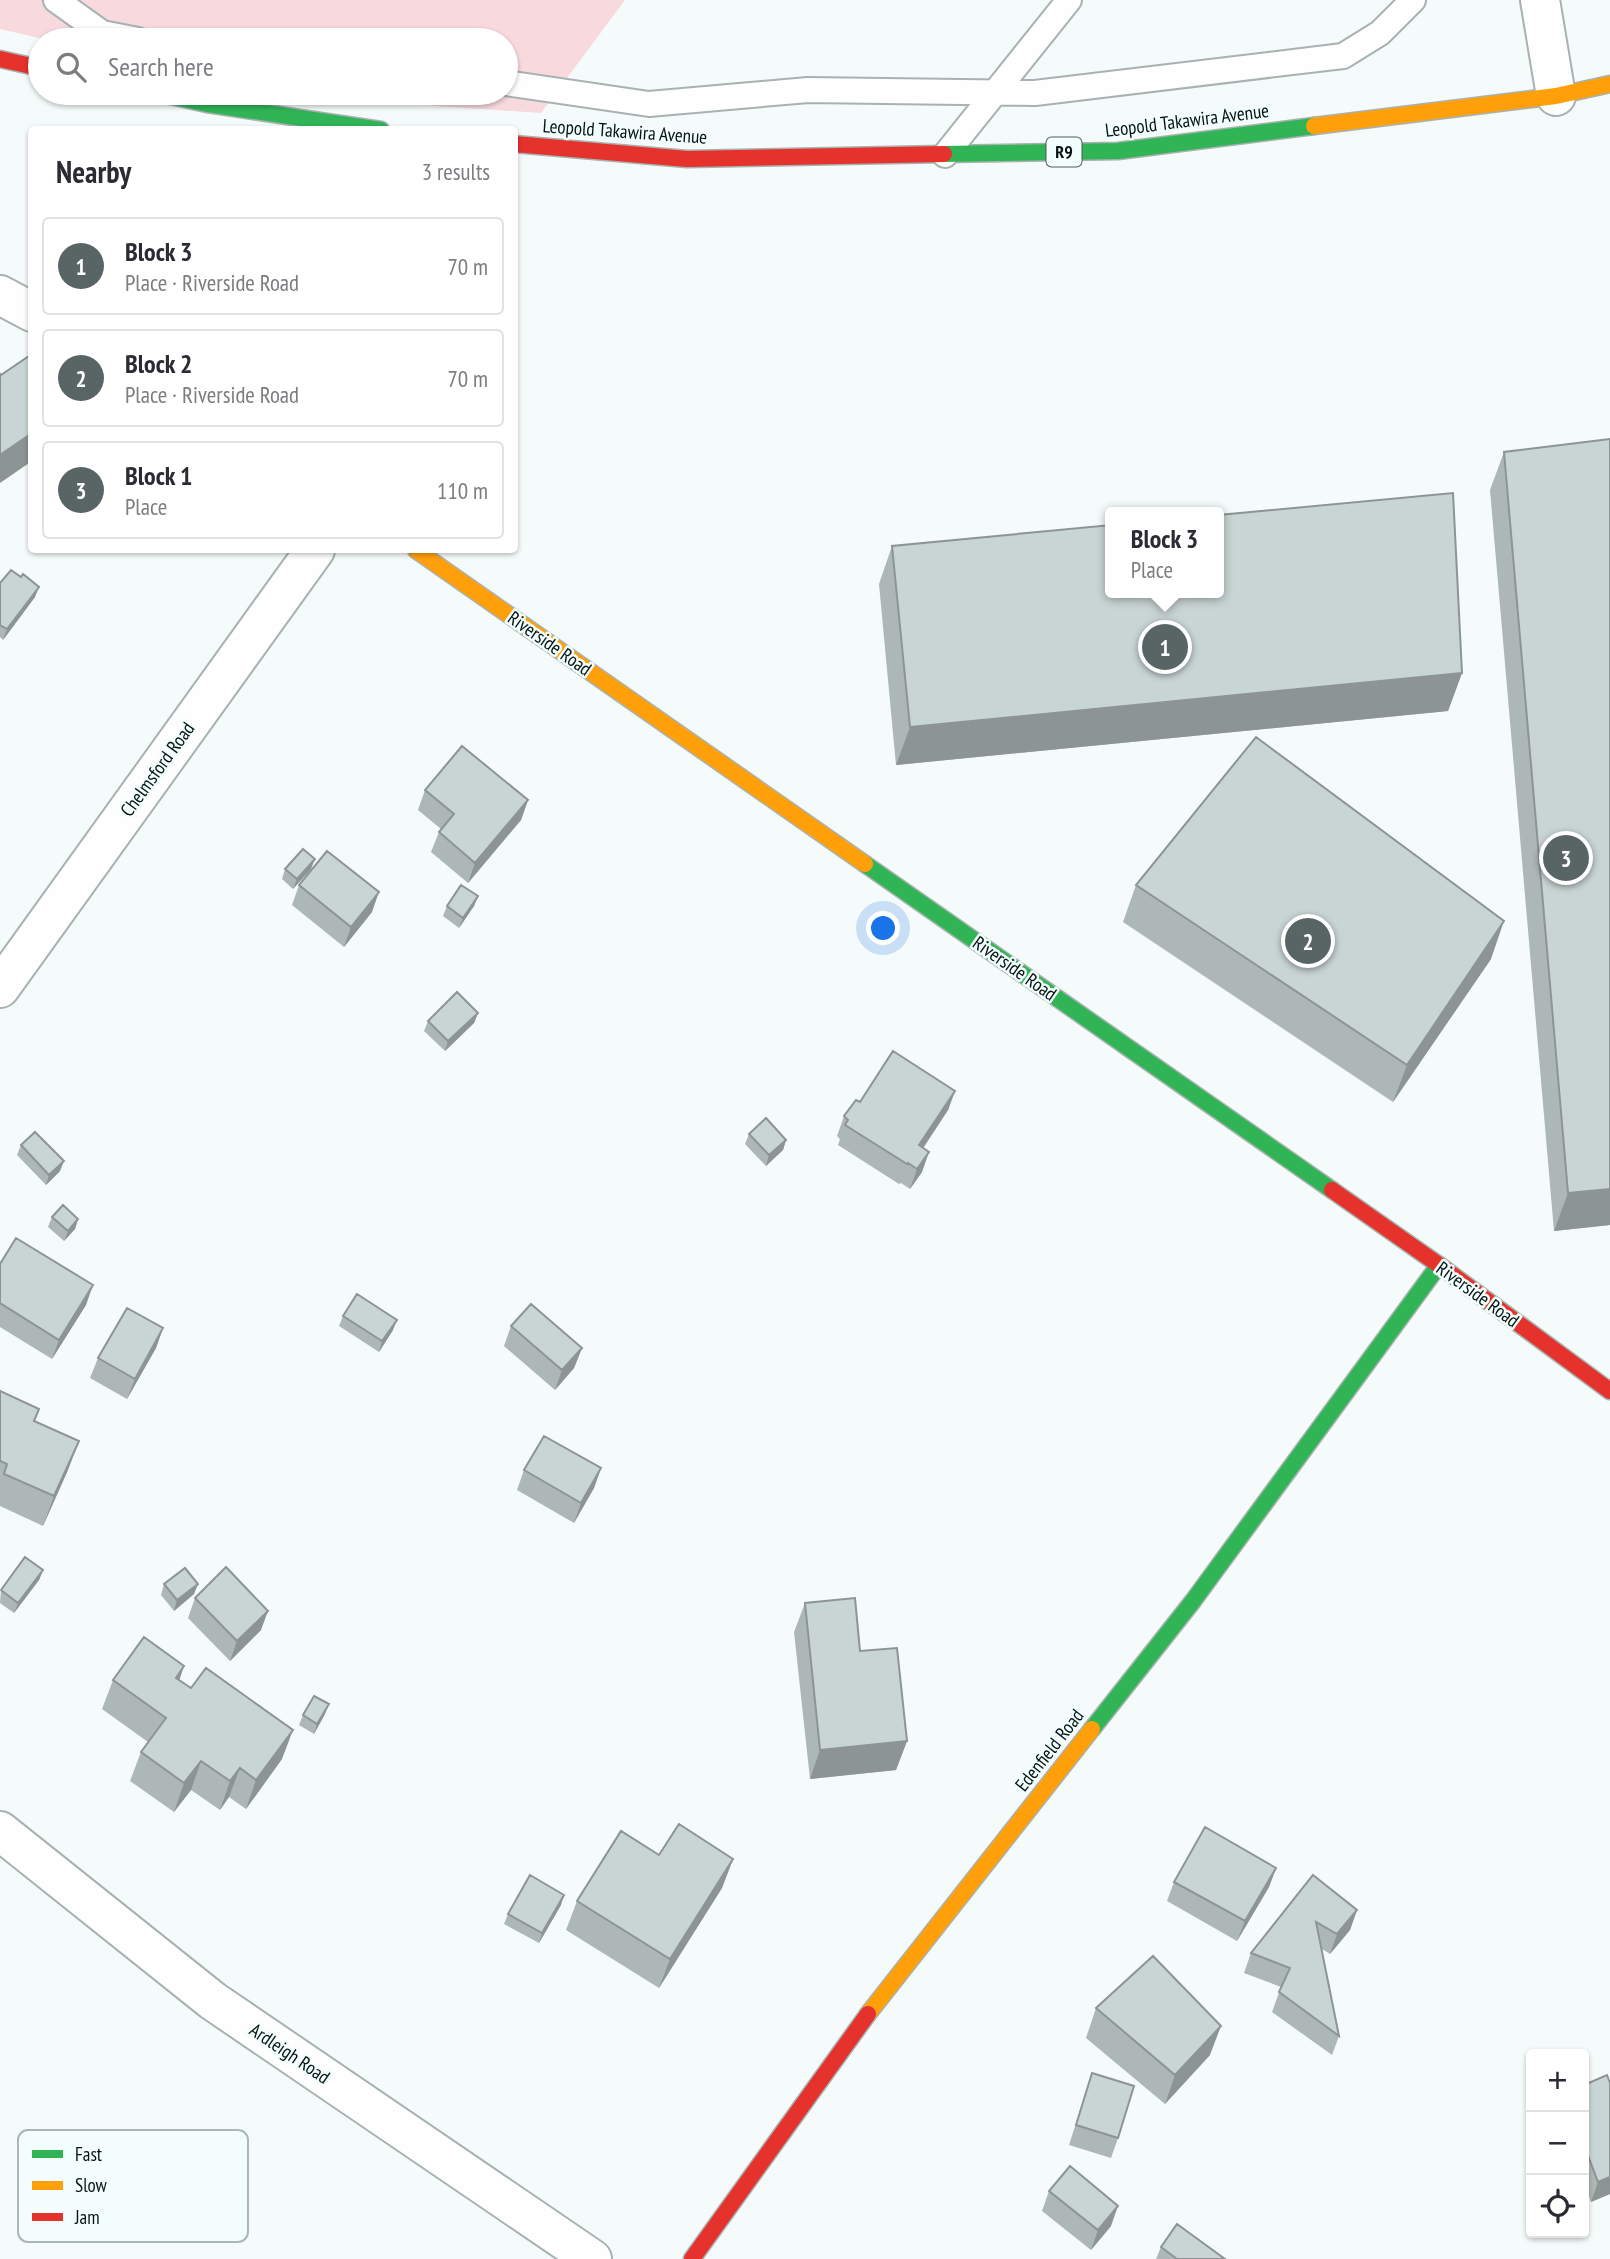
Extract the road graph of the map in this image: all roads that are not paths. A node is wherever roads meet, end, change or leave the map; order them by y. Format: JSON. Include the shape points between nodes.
{"nodes":[{"id":1,"x":56,"y":0,"type":"edge"},
{"id":2,"x":1069,"y":0,"type":"edge"},
{"id":3,"x":1413,"y":0,"type":"edge"},
{"id":4,"x":1540,"y":0,"type":"edge"},
{"id":5,"x":95,"y":28,"type":"edge"},
{"id":6,"x":0,"y":59,"type":"edge"},
{"id":7,"x":28,"y":65,"type":"edge"},
{"id":8,"x":1610,"y":84,"type":"edge"},
{"id":9,"x":518,"y":85,"type":"edge"},
{"id":10,"x":995,"y":92,"type":"junction"},
{"id":11,"x":1556,"y":96,"type":"junction"},
{"id":12,"x":214,"y":105,"type":"edge"},
{"id":13,"x":354,"y":126,"type":"edge"},
{"id":14,"x":518,"y":144,"type":"edge"},
{"id":15,"x":945,"y":155,"type":"junction"},
{"id":16,"x":0,"y":295,"type":"edge"},
{"id":17,"x":28,"y":310,"type":"edge"},
{"id":18,"x":313,"y":553,"type":"edge"},
{"id":19,"x":420,"y":553,"type":"edge"},
{"id":20,"x":0,"y":988,"type":"edge"},
{"id":21,"x":1439,"y":1265,"type":"junction"},
{"id":22,"x":1610,"y":1391,"type":"edge"},
{"id":23,"x":0,"y":1831,"type":"edge"},
{"id":24,"x":592,"y":2259,"type":"edge"},
{"id":25,"x":692,"y":2259,"type":"edge"}],
"edges":[{"from":1,"to":5,"type":"lane"},
{"from":2,"to":10,"type":"lane"},
{"from":3,"to":10,"type":"lane","via":[[1380,33],[1343,56],[1035,93]]},
{"from":4,"to":11,"type":"street"},
{"from":6,"to":7,"type":"main road"},
{"from":8,"to":11,"type":"main road","name":"Leopold Takawira Avenue","number":"R9"},
{"from":9,"to":10,"type":"lane","via":[[649,104],[808,90]]},
{"from":10,"to":15,"type":"lane"},
{"from":11,"to":15,"type":"main road","name":"Leopold Takawira Avenue","number":"R9","via":[[1118,151]]},
{"from":12,"to":13,"type":"main road"},
{"from":14,"to":15,"type":"main road","name":"Leopold Takawira Avenue","number":"R9","via":[[687,159]]},
{"from":16,"to":17,"type":"street"},
{"from":18,"to":20,"type":"street","name":"Chelmsford Road"},
{"from":19,"to":21,"type":"main road","name":"Riverside Road"},
{"from":21,"to":22,"type":"main road","name":"Riverside Road"},
{"from":21,"to":25,"type":"main road","name":"Edenfield Road","via":[[1194,1601],[877,2002]]},
{"from":23,"to":24,"type":"street","name":"Ardleigh Road","via":[[213,2001]]}]}
